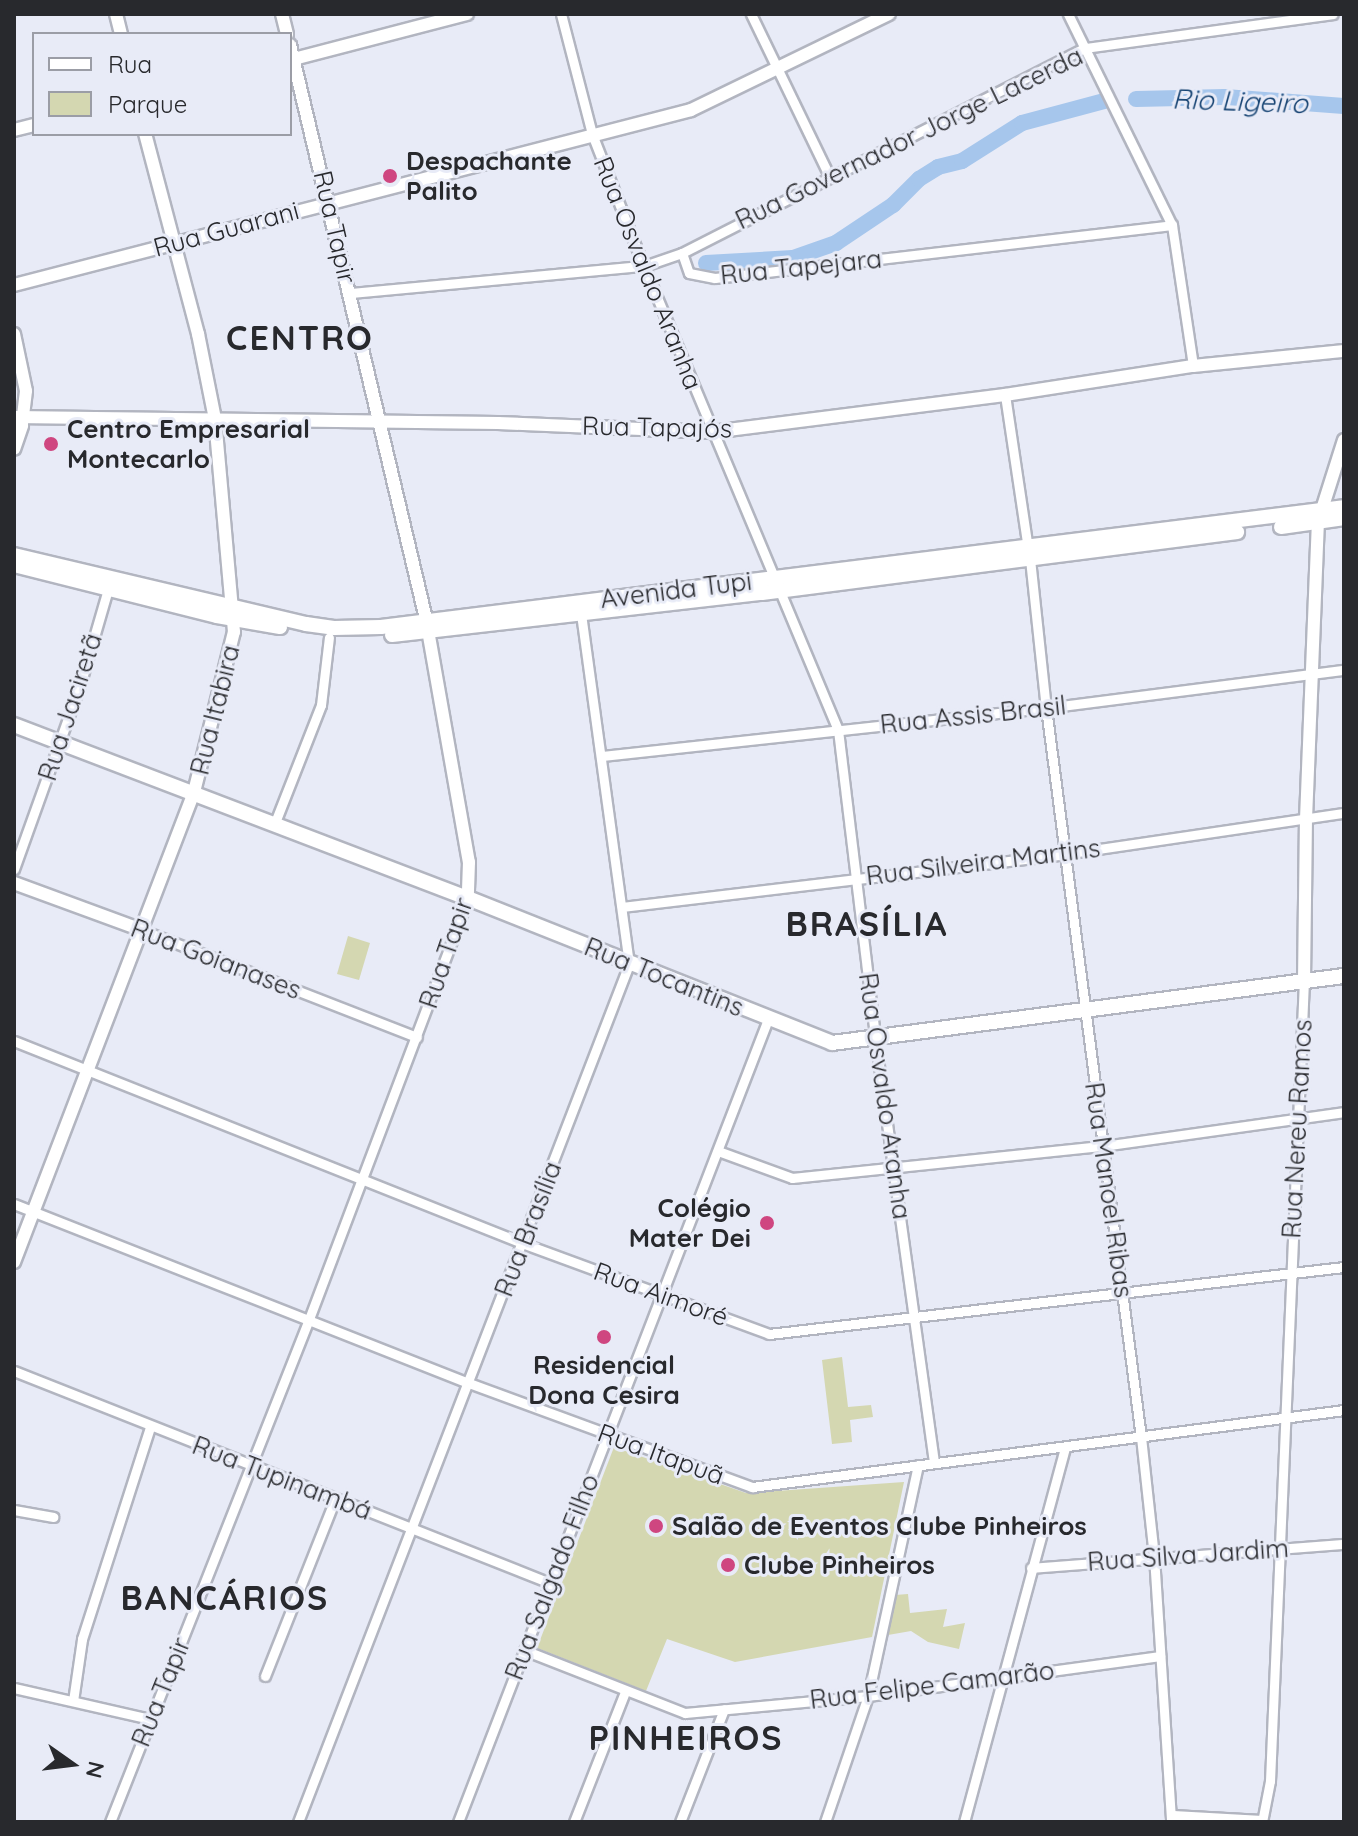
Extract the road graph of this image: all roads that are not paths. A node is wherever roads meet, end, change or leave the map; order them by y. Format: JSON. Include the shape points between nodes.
{"nodes":[{"id":1,"x":467,"y":14,"type":"edge"},
{"id":2,"x":561,"y":14,"type":"edge"},
{"id":3,"x":751,"y":14,"type":"edge"},
{"id":4,"x":889,"y":14,"type":"edge"},
{"id":5,"x":1068,"y":14,"type":"edge"},
{"id":6,"x":1333,"y":14,"type":"edge"},
{"id":7,"x":1312,"y":15,"type":"edge"},
{"id":8,"x":1085,"y":48,"type":"junction"},
{"id":9,"x":292,"y":59,"type":"edge"},
{"id":10,"x":777,"y":67,"type":"junction"},
{"id":11,"x":592,"y":134,"type":"junction"},
{"id":12,"x":145,"y":136,"type":"edge"},
{"id":13,"x":829,"y":175,"type":"junction"},
{"id":14,"x":330,"y":202,"type":"junction"},
{"id":15,"x":1172,"y":225,"type":"junction"},
{"id":16,"x":172,"y":243,"type":"junction"},
{"id":17,"x":682,"y":253,"type":"junction"},
{"id":18,"x":644,"y":266,"type":"junction"},
{"id":19,"x":14,"y":285,"type":"edge"},
{"id":20,"x":351,"y":293,"type":"junction"},
{"id":21,"x":14,"y":334,"type":"edge"},
{"id":22,"x":1344,"y":351,"type":"edge"},
{"id":23,"x":1193,"y":366,"type":"junction"},
{"id":24,"x":1005,"y":395,"type":"junction"},
{"id":25,"x":18,"y":418,"type":"edge"},
{"id":26,"x":215,"y":419,"type":"junction"},
{"id":27,"x":380,"y":423,"type":"junction"},
{"id":28,"x":712,"y":432,"type":"junction"},
{"id":29,"x":1344,"y":440,"type":"edge"},
{"id":30,"x":14,"y":449,"type":"edge"},
{"id":31,"x":1344,"y":507,"type":"edge"},
{"id":32,"x":1319,"y":517,"type":"junction"},
{"id":33,"x":1344,"y":518,"type":"edge"},
{"id":34,"x":1029,"y":553,"type":"junction"},
{"id":35,"x":14,"y":555,"type":"edge"},
{"id":36,"x":14,"y":565,"type":"edge"},
{"id":37,"x":778,"y":584,"type":"junction"},
{"id":38,"x":108,"y":589,"type":"junction"},
{"id":39,"x":234,"y":614,"type":"junction"},
{"id":40,"x":581,"y":615,"type":"junction"},
{"id":41,"x":427,"y":625,"type":"junction"},
{"id":42,"x":329,"y":637,"type":"junction"},
{"id":43,"x":1344,"y":670,"type":"edge"},
{"id":44,"x":1313,"y":674,"type":"junction"},
{"id":45,"x":1046,"y":708,"type":"junction"},
{"id":46,"x":14,"y":725,"type":"edge"},
{"id":47,"x":838,"y":730,"type":"junction"},
{"id":48,"x":59,"y":742,"type":"junction"},
{"id":49,"x":602,"y":756,"type":"junction"},
{"id":50,"x":194,"y":792,"type":"junction"},
{"id":51,"x":1344,"y":813,"type":"edge"},
{"id":52,"x":1306,"y":819,"type":"junction"},
{"id":53,"x":274,"y":825,"type":"junction"},
{"id":54,"x":1065,"y":854,"type":"junction"},
{"id":55,"x":14,"y":869,"type":"edge"},
{"id":56,"x":858,"y":877,"type":"junction"},
{"id":57,"x":14,"y":883,"type":"edge"},
{"id":58,"x":468,"y":898,"type":"junction"},
{"id":59,"x":622,"y":907,"type":"junction"},
{"id":60,"x":142,"y":930,"type":"junction"},
{"id":61,"x":629,"y":964,"type":"junction"},
{"id":62,"x":1344,"y":976,"type":"edge"},
{"id":63,"x":1304,"y":981,"type":"junction"},
{"id":64,"x":1086,"y":1010,"type":"junction"},
{"id":65,"x":768,"y":1019,"type":"junction"},
{"id":66,"x":417,"y":1037,"type":"junction"},
{"id":67,"x":875,"y":1037,"type":"junction"},
{"id":68,"x":14,"y":1041,"type":"edge"},
{"id":69,"x":88,"y":1072,"type":"junction"},
{"id":70,"x":1344,"y":1112,"type":"edge"},
{"id":71,"x":1296,"y":1118,"type":"junction"},
{"id":72,"x":1103,"y":1146,"type":"junction"},
{"id":73,"x":718,"y":1151,"type":"junction"},
{"id":74,"x":895,"y":1167,"type":"junction"},
{"id":75,"x":362,"y":1178,"type":"junction"},
{"id":76,"x":14,"y":1204,"type":"edge"},
{"id":77,"x":34,"y":1212,"type":"junction"},
{"id":78,"x":522,"y":1243,"type":"junction"},
{"id":79,"x":14,"y":1262,"type":"edge"},
{"id":80,"x":1344,"y":1267,"type":"edge"},
{"id":81,"x":1291,"y":1271,"type":"junction"},
{"id":82,"x":1123,"y":1291,"type":"junction"},
{"id":83,"x":662,"y":1295,"type":"junction"},
{"id":84,"x":915,"y":1317,"type":"junction"},
{"id":85,"x":309,"y":1319,"type":"junction"},
{"id":86,"x":14,"y":1371,"type":"edge"},
{"id":87,"x":469,"y":1383,"type":"junction"},
{"id":88,"x":1344,"y":1410,"type":"edge"},
{"id":89,"x":1288,"y":1417,"type":"junction"},
{"id":90,"x":150,"y":1427,"type":"junction"},
{"id":91,"x":606,"y":1435,"type":"junction"},
{"id":92,"x":1141,"y":1437,"type":"junction"},
{"id":93,"x":1065,"y":1447,"type":"junction"},
{"id":94,"x":934,"y":1463,"type":"junction"},
{"id":95,"x":252,"y":1465,"type":"junction"},
{"id":96,"x":918,"y":1465,"type":"junction"},
{"id":97,"x":335,"y":1499,"type":"junction"},
{"id":98,"x":14,"y":1510,"type":"edge"},
{"id":99,"x":53,"y":1517,"type":"dead end"},
{"id":100,"x":413,"y":1529,"type":"junction"},
{"id":101,"x":1344,"y":1544,"type":"edge"},
{"id":102,"x":1282,"y":1547,"type":"junction"},
{"id":103,"x":1154,"y":1556,"type":"junction"},
{"id":104,"x":1031,"y":1568,"type":"junction"},
{"id":105,"x":550,"y":1583,"type":"junction"},
{"id":106,"x":524,"y":1650,"type":"junction"},
{"id":107,"x":1160,"y":1656,"type":"junction"},
{"id":108,"x":1003,"y":1675,"type":"junction"},
{"id":109,"x":265,"y":1676,"type":"dead end"},
{"id":110,"x":14,"y":1688,"type":"edge"},
{"id":111,"x":625,"y":1692,"type":"junction"},
{"id":112,"x":868,"y":1696,"type":"junction"},
{"id":113,"x":73,"y":1701,"type":"junction"},
{"id":114,"x":724,"y":1709,"type":"junction"},
{"id":115,"x":150,"y":1719,"type":"junction"},
{"id":116,"x":1172,"y":1818,"type":"edge"},
{"id":117,"x":1262,"y":1821,"type":"edge"},
{"id":118,"x":110,"y":1822,"type":"edge"},
{"id":119,"x":298,"y":1822,"type":"edge"},
{"id":120,"x":458,"y":1822,"type":"edge"},
{"id":121,"x":574,"y":1822,"type":"edge"},
{"id":122,"x":680,"y":1822,"type":"edge"},
{"id":123,"x":825,"y":1822,"type":"edge"},
{"id":124,"x":964,"y":1822,"type":"edge"}],
"edges":[{"from":1,"to":9,"type":"street"},
{"from":2,"to":11,"type":"street","name":"Rua Osvaldo Aranha"},
{"from":3,"to":10,"type":"street"},
{"from":4,"to":10,"type":"street","name":"Rua Guarani"},
{"from":5,"to":8,"type":"street"},
{"from":6,"to":7,"type":"street","name":"Rua Governador Jorge Lacerda"},
{"from":7,"to":8,"type":"street","name":"Rua Governador Jorge Lacerda"},
{"from":8,"to":13,"type":"street","name":"Rua Governador Jorge Lacerda"},
{"from":8,"to":15,"type":"street"},
{"from":9,"to":14,"type":"street","name":"Rua Tapir"},
{"from":10,"to":11,"type":"street","name":"Rua Guarani","via":[[691,110]]},
{"from":10,"to":13,"type":"street"},
{"from":11,"to":14,"type":"street","name":"Rua Guarani"},
{"from":11,"to":18,"type":"street","name":"Rua Osvaldo Aranha"},
{"from":12,"to":16,"type":"street","name":"Rua Itabira"},
{"from":13,"to":17,"type":"street","name":"Rua Governador Jorge Lacerda"},
{"from":14,"to":16,"type":"street","name":"Rua Guarani"},
{"from":14,"to":20,"type":"street","name":"Rua Tapir"},
{"from":15,"to":17,"type":"street","name":"Rua Tapejara","via":[[715,278],[689,273]]},
{"from":15,"to":23,"type":"street"},
{"from":16,"to":19,"type":"street","name":"Rua Guarani"},
{"from":16,"to":26,"type":"street","name":"Rua Itabira"},
{"from":17,"to":18,"type":"street","name":"Rua Tapejara"},
{"from":18,"to":20,"type":"street","name":"Rua Tapejara"},
{"from":18,"to":28,"type":"street","name":"Rua Osvaldo Aranha"},
{"from":20,"to":27,"type":"street","name":"Rua Tapir"},
{"from":21,"to":25,"type":"street","via":[[26,391]]},
{"from":22,"to":23,"type":"street","name":"Rua Tapajós"},
{"from":23,"to":24,"type":"street","name":"Rua Tapajós"},
{"from":24,"to":28,"type":"street","name":"Rua Tapajós"},
{"from":24,"to":34,"type":"street","name":"Rua Manoel Ribas"},
{"from":25,"to":26,"type":"street","name":"Rua Tapajós"},
{"from":25,"to":30,"type":"street"},
{"from":26,"to":27,"type":"street","name":"Rua Tapajós"},
{"from":26,"to":39,"type":"street","name":"Rua Itabira"},
{"from":27,"to":28,"type":"street","name":"Rua Tapajós"},
{"from":27,"to":41,"type":"street","name":"Rua Tapir"},
{"from":28,"to":37,"type":"street","name":"Rua Osvaldo Aranha"},
{"from":29,"to":32,"type":"street","name":"Rua Nereu Ramos"},
{"from":31,"to":32,"type":"main road","name":"Avenida Tupi"},
{"from":32,"to":33,"type":"main road","name":"Avenida Tupi"},
{"from":32,"to":34,"type":"main road","name":"Avenida Tupi"},
{"from":32,"to":44,"type":"street","name":"Rua Nereu Ramos"},
{"from":34,"to":37,"type":"main road","name":"Avenida Tupi"},
{"from":34,"to":45,"type":"street","name":"Rua Manoel Ribas"},
{"from":35,"to":39,"type":"main road","name":"Avenida Tupi"},
{"from":36,"to":38,"type":"main road","name":"Avenida Tupi"},
{"from":37,"to":40,"type":"main road","name":"Avenida Tupi"},
{"from":37,"to":41,"type":"main road","name":"Avenida Tupi"},
{"from":37,"to":47,"type":"street","name":"Rua Osvaldo Aranha"},
{"from":38,"to":39,"type":"main road","name":"Avenida Tupi"},
{"from":38,"to":48,"type":"street","name":"Rua Jaciretã"},
{"from":39,"to":41,"type":"main road","name":"Avenida Tupi","via":[[334,628]]},
{"from":39,"to":42,"type":"main road","name":"Avenida Tupi"},
{"from":39,"to":50,"type":"street","name":"Rua Itabira"},
{"from":40,"to":41,"type":"main road","name":"Avenida Tupi"},
{"from":40,"to":49,"type":"street","name":"Rua Brasília"},
{"from":41,"to":42,"type":"main road","name":"Avenida Tupi"},
{"from":41,"to":58,"type":"street","name":"Rua Tapir","via":[[469,862]]},
{"from":42,"to":53,"type":"street","via":[[321,705]]},
{"from":43,"to":44,"type":"street","name":"Rua Assis Brasil"},
{"from":44,"to":45,"type":"street","name":"Rua Assis Brasil"},
{"from":44,"to":52,"type":"street","name":"Rua Nereu Ramos"},
{"from":45,"to":47,"type":"street","name":"Rua Assis Brasil"},
{"from":45,"to":54,"type":"street","name":"Rua Manoel Ribas"},
{"from":46,"to":48,"type":"main road","name":"Rua Tocantins"},
{"from":47,"to":49,"type":"street","name":"Rua Assis Brasil"},
{"from":47,"to":56,"type":"street","name":"Rua Osvaldo Aranha"},
{"from":48,"to":50,"type":"main road","name":"Rua Tocantins"},
{"from":48,"to":55,"type":"street","name":"Rua Jaciretã"},
{"from":49,"to":59,"type":"street","name":"Rua Brasília"},
{"from":50,"to":53,"type":"main road","name":"Rua Tocantins"},
{"from":50,"to":60,"type":"street","name":"Rua Itabira"},
{"from":51,"to":52,"type":"street","name":"Rua Silveira Martins"},
{"from":52,"to":54,"type":"street","name":"Rua Silveira Martins"},
{"from":52,"to":63,"type":"street","name":"Rua Nereu Ramos"},
{"from":53,"to":58,"type":"main road","name":"Rua Tocantins"},
{"from":54,"to":56,"type":"street","name":"Rua Silveira Martins"},
{"from":54,"to":64,"type":"street","name":"Rua Manoel Ribas"},
{"from":56,"to":59,"type":"street","name":"Rua Silveira Martins"},
{"from":56,"to":67,"type":"street","name":"Rua Osvaldo Aranha"},
{"from":57,"to":60,"type":"street","name":"Rua Goianases"},
{"from":58,"to":61,"type":"main road","name":"Rua Tocantins"},
{"from":58,"to":66,"type":"street","name":"Rua Tapir"},
{"from":59,"to":61,"type":"street","name":"Rua Brasília"},
{"from":60,"to":66,"type":"street","name":"Rua Goianases"},
{"from":60,"to":69,"type":"street","name":"Rua Itabira"},
{"from":61,"to":65,"type":"main road","name":"Rua Tocantins"},
{"from":61,"to":78,"type":"street","name":"Rua Brasília"},
{"from":62,"to":63,"type":"main road","name":"Rua Tocantins"},
{"from":63,"to":64,"type":"main road","name":"Rua Tocantins"},
{"from":63,"to":71,"type":"street","name":"Rua Nereu Ramos"},
{"from":64,"to":67,"type":"main road","name":"Rua Tocantins"},
{"from":64,"to":72,"type":"street","name":"Rua Manoel Ribas"},
{"from":65,"to":67,"type":"main road","name":"Rua Tocantins","via":[[832,1043]]},
{"from":65,"to":73,"type":"street","name":"Rua Salgado Filho"},
{"from":66,"to":75,"type":"street","name":"Rua Tapir"},
{"from":67,"to":74,"type":"street","name":"Rua Osvaldo Aranha"},
{"from":68,"to":69,"type":"street","name":"Rua Aimoré"},
{"from":69,"to":75,"type":"street","name":"Rua Aimoré"},
{"from":69,"to":77,"type":"street","name":"Rua Itabira"},
{"from":70,"to":71,"type":"street"},
{"from":71,"to":72,"type":"street"},
{"from":71,"to":81,"type":"street","name":"Rua Nereu Ramos"},
{"from":72,"to":74,"type":"street"},
{"from":72,"to":82,"type":"street","name":"Rua Manoel Ribas"},
{"from":73,"to":74,"type":"street","via":[[792,1178]]},
{"from":73,"to":83,"type":"street","name":"Rua Salgado Filho"},
{"from":74,"to":84,"type":"street","name":"Rua Osvaldo Aranha"},
{"from":75,"to":78,"type":"street","name":"Rua Aimoré"},
{"from":75,"to":85,"type":"street","name":"Rua Tapir"},
{"from":76,"to":77,"type":"street","name":"Rua Itapuã"},
{"from":77,"to":79,"type":"street","name":"Rua Itabira"},
{"from":77,"to":85,"type":"street","name":"Rua Itapuã"},
{"from":78,"to":83,"type":"street","name":"Rua Aimoré"},
{"from":78,"to":87,"type":"street","name":"Rua Brasília"},
{"from":80,"to":81,"type":"street","name":"Rua Aimoré"},
{"from":81,"to":82,"type":"street","name":"Rua Aimoré"},
{"from":81,"to":89,"type":"street","name":"Rua Nereu Ramos"},
{"from":82,"to":84,"type":"street","name":"Rua Aimoré"},
{"from":82,"to":92,"type":"street","name":"Rua Manoel Ribas"},
{"from":83,"to":84,"type":"street","name":"Rua Aimoré","via":[[769,1334]]},
{"from":83,"to":91,"type":"street","name":"Rua Salgado Filho"},
{"from":84,"to":94,"type":"street","name":"Rua Osvaldo Aranha"},
{"from":85,"to":87,"type":"street","name":"Rua Itapuã"},
{"from":85,"to":95,"type":"street","name":"Rua Tapir"},
{"from":86,"to":90,"type":"street","name":"Rua Tupinambá"},
{"from":87,"to":91,"type":"street","name":"Rua Itapuã"},
{"from":87,"to":100,"type":"street","name":"Rua Brasília"},
{"from":88,"to":89,"type":"street","name":"Rua Itapuã"},
{"from":89,"to":92,"type":"street","name":"Rua Itapuã"},
{"from":89,"to":102,"type":"street","name":"Rua Nereu Ramos"},
{"from":90,"to":95,"type":"street","name":"Rua Tupinambá"},
{"from":90,"to":113,"type":"street","via":[[82,1639]]},
{"from":91,"to":96,"type":"street","name":"Rua Itapuã","via":[[752,1487]]},
{"from":91,"to":105,"type":"street","name":"Rua Salgado Filho"},
{"from":92,"to":93,"type":"street","name":"Rua Itapuã"},
{"from":92,"to":103,"type":"street","name":"Rua Manoel Ribas"},
{"from":93,"to":94,"type":"street","name":"Rua Itapuã"},
{"from":93,"to":104,"type":"street"},
{"from":94,"to":96,"type":"street","name":"Rua Itapuã"},
{"from":95,"to":97,"type":"street","name":"Rua Tupinambá"},
{"from":95,"to":115,"type":"street","name":"Rua Tapir"},
{"from":96,"to":112,"type":"street"},
{"from":97,"to":100,"type":"street","name":"Rua Tupinambá"},
{"from":97,"to":109,"type":"street"},
{"from":98,"to":99,"type":"street"},
{"from":100,"to":105,"type":"street","name":"Rua Tupinambá"},
{"from":100,"to":119,"type":"street","name":"Rua Brasília"},
{"from":101,"to":102,"type":"street","name":"Rua Silva Jardim"},
{"from":102,"to":103,"type":"street","name":"Rua Silva Jardim"},
{"from":102,"to":117,"type":"street","name":"Rua Nereu Ramos","via":[[1270,1781]]},
{"from":103,"to":104,"type":"street","name":"Rua Silva Jardim"},
{"from":103,"to":107,"type":"street","name":"Rua Manoel Ribas"},
{"from":104,"to":108,"type":"street"},
{"from":105,"to":106,"type":"street","name":"Rua Salgado Filho"},
{"from":106,"to":111,"type":"street","name":"Rua Felipe Camarão"},
{"from":106,"to":120,"type":"street","name":"Rua Salgado Filho"},
{"from":107,"to":108,"type":"street","name":"Rua Felipe Camarão"},
{"from":107,"to":116,"type":"street","name":"Rua Manoel Ribas"},
{"from":108,"to":112,"type":"street","name":"Rua Felipe Camarão"},
{"from":108,"to":124,"type":"street"},
{"from":110,"to":113,"type":"street"},
{"from":111,"to":114,"type":"street","name":"Rua Felipe Camarão","via":[[685,1713]]},
{"from":111,"to":121,"type":"street"},
{"from":112,"to":114,"type":"street","name":"Rua Felipe Camarão"},
{"from":112,"to":123,"type":"street"},
{"from":113,"to":115,"type":"street"},
{"from":114,"to":122,"type":"street"},
{"from":115,"to":118,"type":"street","name":"Rua Tapir"},
{"from":116,"to":117,"type":"street"}]}
